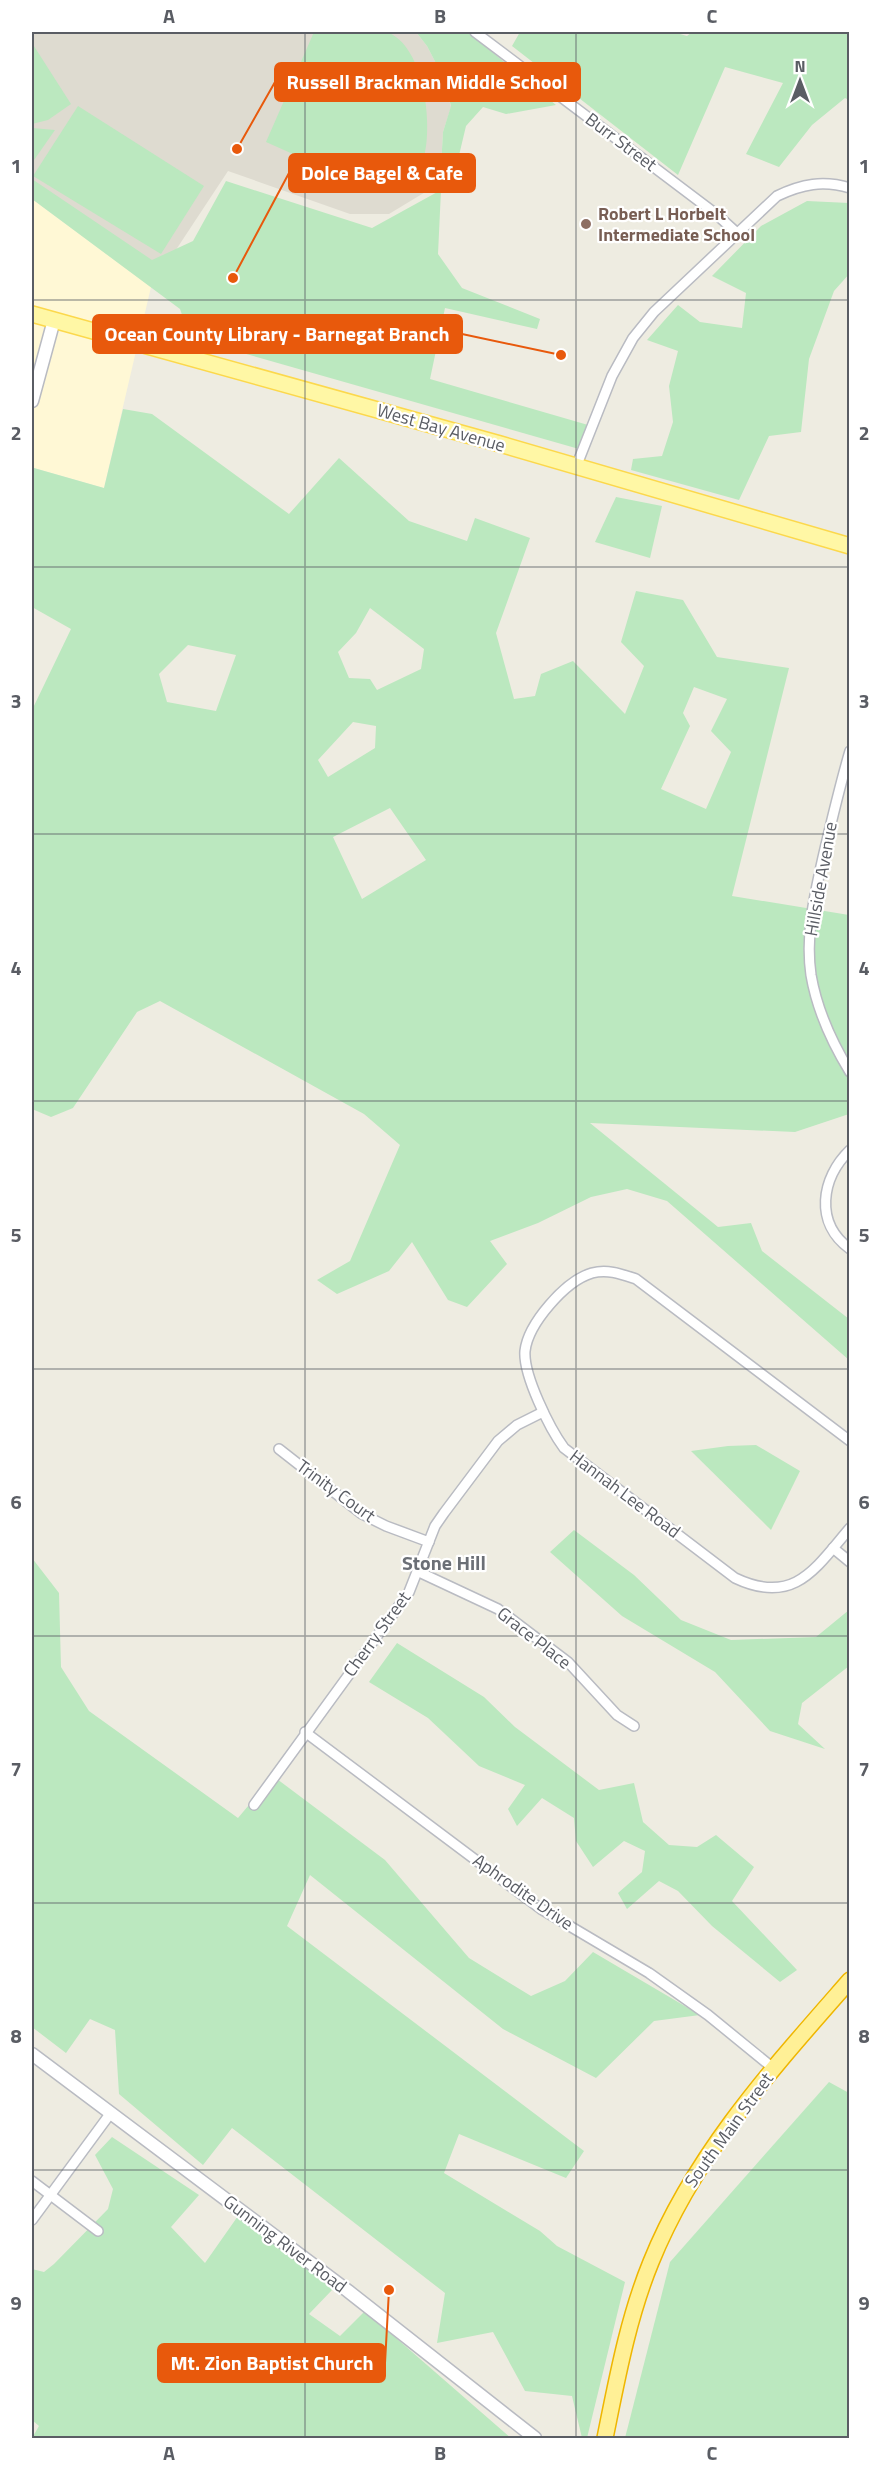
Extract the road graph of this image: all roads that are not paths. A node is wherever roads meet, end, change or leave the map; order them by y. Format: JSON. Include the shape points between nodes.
{"nodes":[{"id":1,"x":475,"y":32,"type":"edge"},
{"id":2,"x":849,"y":188,"type":"edge"},
{"id":3,"x":737,"y":233,"type":"junction"},
{"id":4,"x":32,"y":314,"type":"edge"},
{"id":5,"x":54,"y":320,"type":"junction"},
{"id":6,"x":32,"y":401,"type":"edge"},
{"id":7,"x":576,"y":467,"type":"junction"},
{"id":8,"x":849,"y":546,"type":"edge"},
{"id":9,"x":849,"y":751,"type":"edge"},
{"id":10,"x":849,"y":1072,"type":"edge"},
{"id":11,"x":849,"y":1150,"type":"edge"},
{"id":12,"x":849,"y":1249,"type":"edge"},
{"id":13,"x":543,"y":1412,"type":"junction"},
{"id":14,"x":849,"y":1442,"type":"edge"},
{"id":15,"x":279,"y":1449,"type":"dead end"},
{"id":16,"x":849,"y":1528,"type":"edge"},
{"id":17,"x":429,"y":1542,"type":"junction"},
{"id":18,"x":833,"y":1548,"type":"junction"},
{"id":19,"x":849,"y":1562,"type":"edge"},
{"id":20,"x":419,"y":1572,"type":"junction"},
{"id":21,"x":634,"y":1726,"type":"dead end"},
{"id":22,"x":305,"y":1732,"type":"junction"},
{"id":23,"x":254,"y":1805,"type":"dead end"},
{"id":24,"x":849,"y":1980,"type":"edge"},
{"id":25,"x":32,"y":2054,"type":"edge"},
{"id":26,"x":773,"y":2068,"type":"junction"},
{"id":27,"x":110,"y":2114,"type":"junction"},
{"id":28,"x":32,"y":2181,"type":"edge"},
{"id":29,"x":50,"y":2195,"type":"junction"},
{"id":30,"x":32,"y":2220,"type":"edge"},
{"id":31,"x":98,"y":2231,"type":"dead end"},
{"id":32,"x":536,"y":2439,"type":"edge"},
{"id":33,"x":605,"y":2439,"type":"edge"}],
"edges":[{"from":1,"to":3,"type":"street","name":"Burr Street"},
{"from":2,"to":3,"type":"street","via":[[819,183],[791,190],[777,196]]},
{"from":3,"to":7,"type":"street","via":[[654,312],[633,338],[612,376]]},
{"from":4,"to":5,"type":"main road","name":"West Bay Avenue"},
{"from":5,"to":6,"type":"street"},
{"from":5,"to":7,"type":"main road","name":"West Bay Avenue"},
{"from":7,"to":8,"type":"main road","name":"West Bay Avenue"},
{"from":9,"to":10,"type":"street","name":"Hillside Avenue","via":[[814,899],[809,950],[821,1013]]},
{"from":11,"to":12,"type":"street","via":[[837,1163],[826,1190],[830,1230]]},
{"from":13,"to":14,"type":"street","name":"Hannah Lee Road","via":[[526,1365],[525,1350],[531,1332],[574,1281],[592,1273],[612,1271],[636,1279]]},
{"from":13,"to":17,"type":"street","name":"Cherry Street","via":[[517,1425],[498,1441],[440,1520]]},
{"from":13,"to":18,"type":"street","name":"Hannah Lee Road","via":[[564,1448],[735,1578],[750,1585],[793,1585]]},
{"from":15,"to":17,"type":"street","name":"Trinity Court","via":[[362,1514]]},
{"from":16,"to":18,"type":"street","name":"Hannah Lee Road"},
{"from":17,"to":20,"type":"street","name":"Cherry Street"},
{"from":18,"to":19,"type":"street"},
{"from":20,"to":21,"type":"street","name":"Grace Place","via":[[498,1609],[568,1662],[617,1716]]},
{"from":20,"to":22,"type":"street","name":"Cherry Street","via":[[402,1603]]},
{"from":22,"to":23,"type":"street","name":"Cherry Street"},
{"from":22,"to":26,"type":"street","name":"Aphrodite Drive","via":[[542,1909],[649,1973]]},
{"from":24,"to":26,"type":"highway","name":"South Main Street"},
{"from":25,"to":27,"type":"street","name":"Gunning River Road"},
{"from":26,"to":33,"type":"highway","name":"South Main Street","via":[[725,2129],[669,2221],[634,2310]]},
{"from":27,"to":29,"type":"street"},
{"from":27,"to":32,"type":"street","name":"Gunning River Road","via":[[348,2291]]},
{"from":28,"to":29,"type":"street"},
{"from":29,"to":30,"type":"street"},
{"from":29,"to":31,"type":"street"}]}
